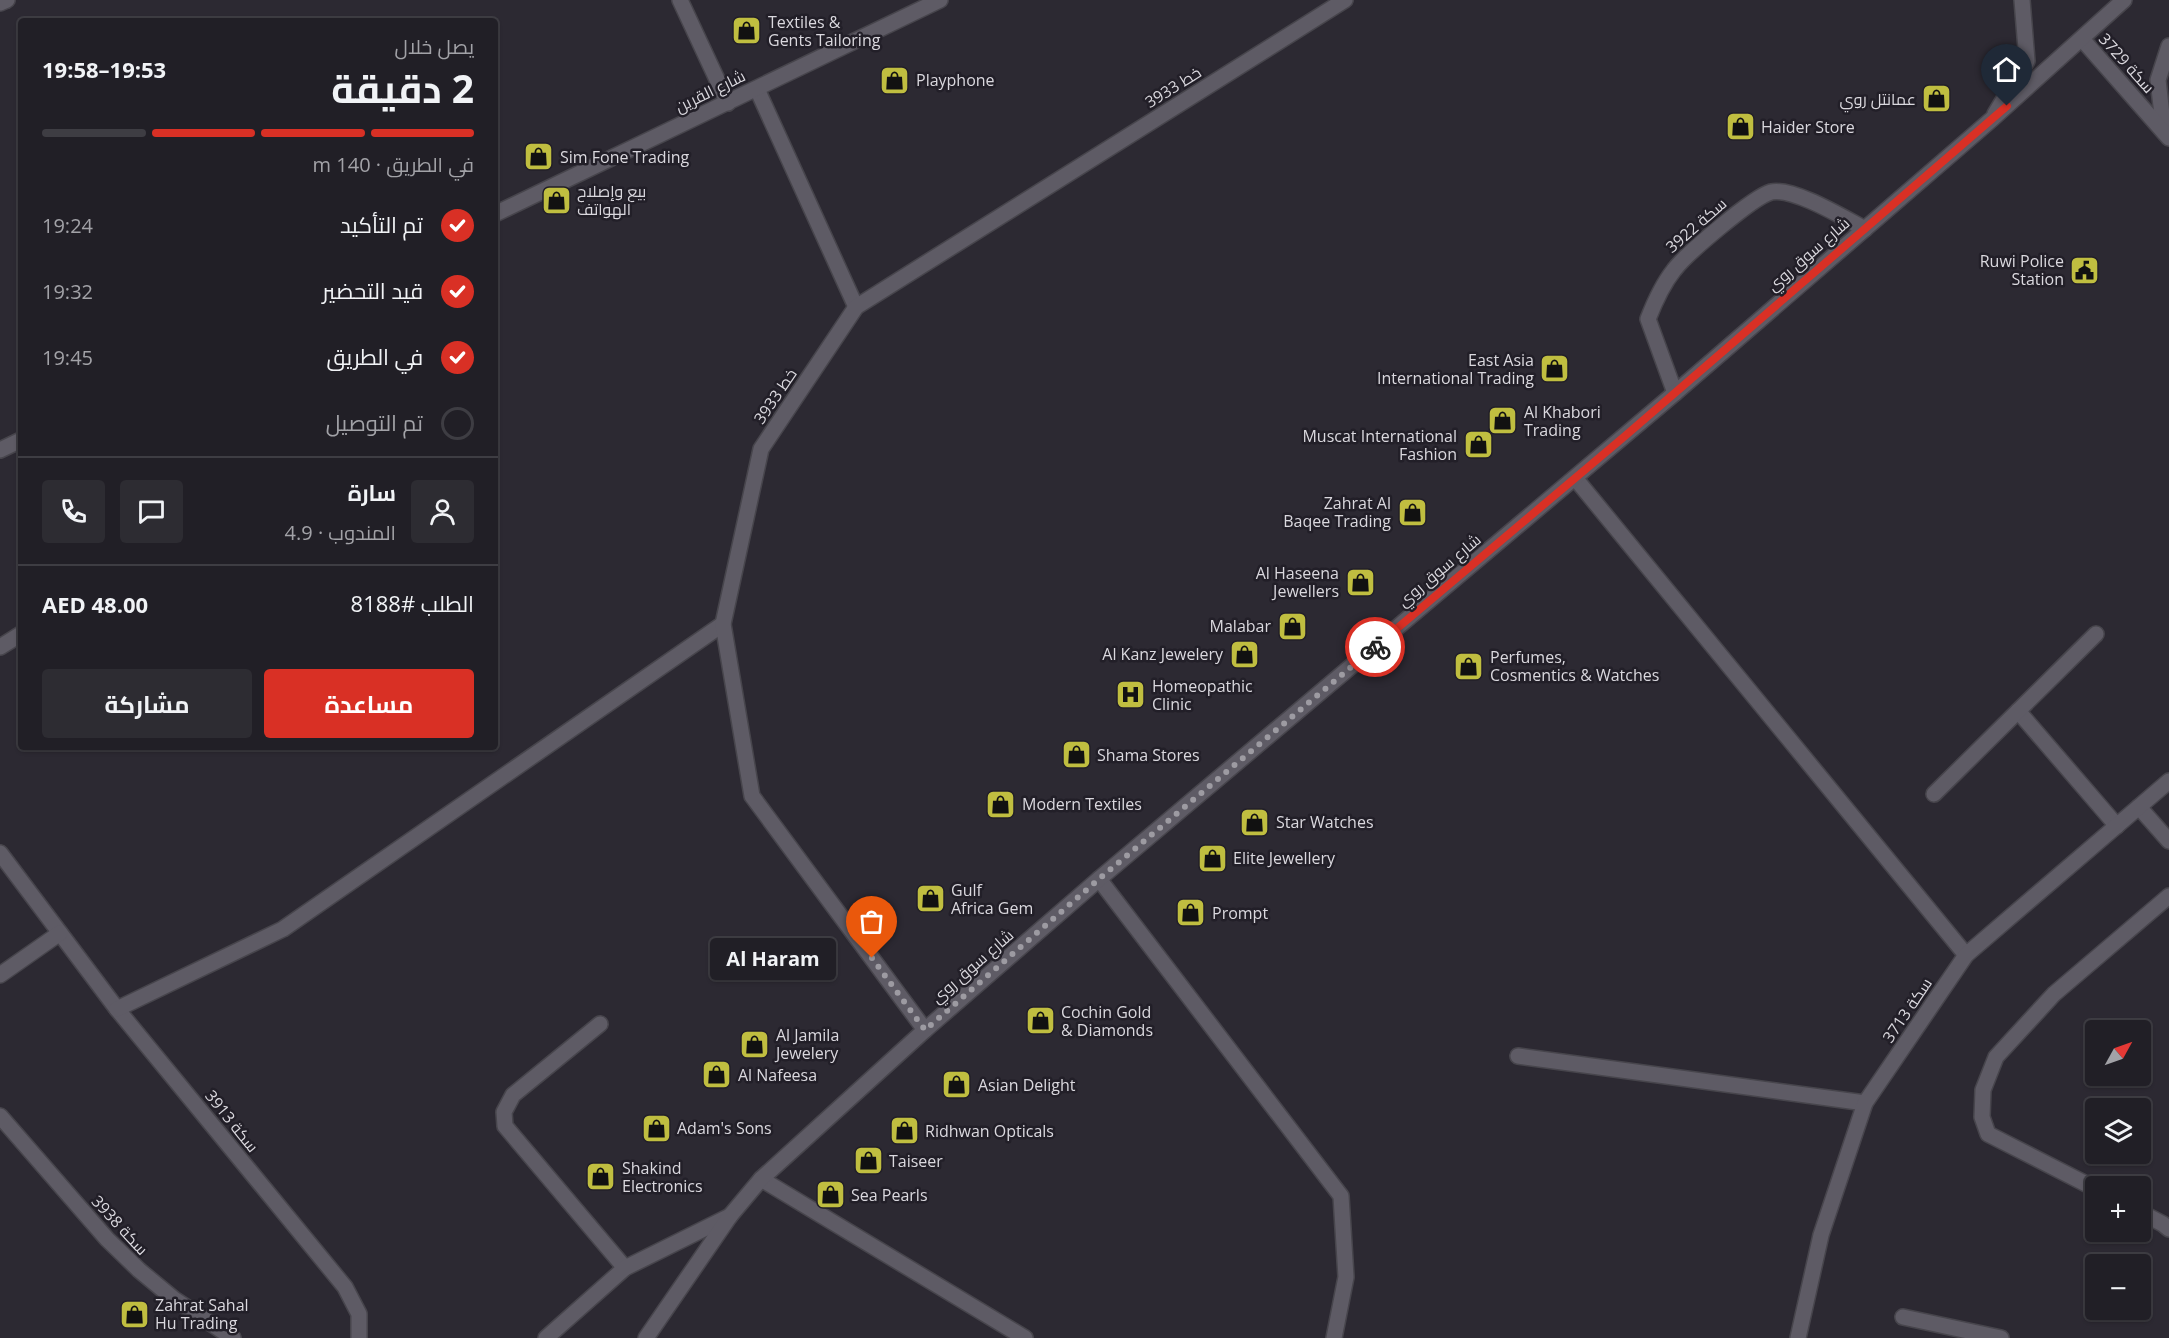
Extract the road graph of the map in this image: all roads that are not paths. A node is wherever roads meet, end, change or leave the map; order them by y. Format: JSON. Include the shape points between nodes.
{"nodes":[{"id":1,"x":7,"y":0,"type":"edge"},
{"id":2,"x":680,"y":0,"type":"edge"},
{"id":3,"x":940,"y":0,"type":"edge"},
{"id":4,"x":1345,"y":0,"type":"edge"},
{"id":5,"x":2022,"y":0,"type":"edge"},
{"id":6,"x":2124,"y":0,"type":"edge"},
{"id":7,"x":0,"y":3,"type":"edge"},
{"id":8,"x":2082,"y":39,"type":"junction"},
{"id":9,"x":2169,"y":46,"type":"edge"},
{"id":10,"x":756,"y":89,"type":"junction"},
{"id":11,"x":728,"y":103,"type":"junction"},
{"id":12,"x":1992,"y":119,"type":"junction"},
{"id":13,"x":2167,"y":135,"type":"edge"},
{"id":14,"x":498,"y":213,"type":"edge"},
{"id":15,"x":1865,"y":229,"type":"junction"},
{"id":16,"x":856,"y":307,"type":"junction"},
{"id":17,"x":1675,"y":393,"type":"junction"},
{"id":18,"x":18,"y":441,"type":"edge"},
{"id":19,"x":0,"y":450,"type":"edge"},
{"id":20,"x":1575,"y":478,"type":"junction"},
{"id":21,"x":723,"y":624,"type":"junction"},
{"id":22,"x":2096,"y":634,"type":"dead end"},
{"id":23,"x":18,"y":636,"type":"edge"},
{"id":24,"x":0,"y":647,"type":"edge"},
{"id":25,"x":2018,"y":711,"type":"junction"},
{"id":26,"x":2169,"y":781,"type":"edge"},
{"id":27,"x":1934,"y":794,"type":"dead end"},
{"id":28,"x":2139,"y":807,"type":"junction"},
{"id":29,"x":2117,"y":826,"type":"junction"},
{"id":30,"x":2169,"y":841,"type":"edge"},
{"id":31,"x":0,"y":853,"type":"edge"},
{"id":32,"x":1099,"y":879,"type":"junction"},
{"id":33,"x":2169,"y":896,"type":"edge"},
{"id":34,"x":60,"y":933,"type":"junction"},
{"id":35,"x":1966,"y":955,"type":"junction"},
{"id":36,"x":0,"y":975,"type":"edge"},
{"id":37,"x":117,"y":1010,"type":"junction"},
{"id":38,"x":600,"y":1024,"type":"dead end"},
{"id":39,"x":925,"y":1030,"type":"junction"},
{"id":40,"x":1518,"y":1056,"type":"dead end"},
{"id":41,"x":1865,"y":1103,"type":"junction"},
{"id":42,"x":0,"y":1116,"type":"edge"},
{"id":43,"x":761,"y":1179,"type":"junction"},
{"id":44,"x":2085,"y":1183,"type":"edge"},
{"id":45,"x":730,"y":1216,"type":"junction"},
{"id":46,"x":2151,"y":1217,"type":"edge"},
{"id":47,"x":2167,"y":1224,"type":"edge"},
{"id":48,"x":625,"y":1268,"type":"junction"},
{"id":49,"x":1903,"y":1317,"type":"dead end"},
{"id":50,"x":233,"y":1338,"type":"edge"},
{"id":51,"x":359,"y":1338,"type":"edge"},
{"id":52,"x":546,"y":1338,"type":"edge"},
{"id":53,"x":646,"y":1338,"type":"edge"},
{"id":54,"x":1025,"y":1338,"type":"edge"},
{"id":55,"x":1334,"y":1338,"type":"edge"},
{"id":56,"x":1798,"y":1338,"type":"edge"},
{"id":57,"x":2001,"y":1338,"type":"edge"}],
"edges":[{"from":1,"to":7,"type":"street"},
{"from":2,"to":11,"type":"street"},
{"from":3,"to":10,"type":"street","name":"شارع القرين"},
{"from":4,"to":16,"type":"street","name":"3933 خط"},
{"from":5,"to":12,"type":"street","via":[[2026,61]]},
{"from":6,"to":8,"type":"street","name":"شارع سوق روي"},
{"from":8,"to":12,"type":"street","name":"شارع سوق روي"},
{"from":8,"to":13,"type":"street","name":"سكة 3729"},
{"from":9,"to":13,"type":"street","via":[[2158,80]]},
{"from":10,"to":11,"type":"street","name":"شارع القرين"},
{"from":10,"to":16,"type":"street"},
{"from":11,"to":14,"type":"street","name":"شارع القرين"},
{"from":12,"to":15,"type":"street","name":"شارع سوق روي"},
{"from":15,"to":17,"type":"street","name":"شارع سوق روي"},
{"from":15,"to":17,"type":"street","name":"سكة 3922","via":[[1798,195],[1772,192],[1747,205],[1674,269],[1648,319]]},
{"from":16,"to":21,"type":"street","name":"3933 خط","via":[[760,449]]},
{"from":17,"to":20,"type":"street","name":"شارع سوق روي"},
{"from":18,"to":19,"type":"street"},
{"from":20,"to":32,"type":"street","name":"شارع سوق روي"},
{"from":20,"to":35,"type":"street"},
{"from":21,"to":37,"type":"street","via":[[283,929]]},
{"from":21,"to":39,"type":"street","name":"3933 خط","via":[[752,796]]},
{"from":22,"to":25,"type":"street"},
{"from":23,"to":24,"type":"street"},
{"from":25,"to":27,"type":"street"},
{"from":25,"to":29,"type":"street"},
{"from":26,"to":28,"type":"street","name":"سكة 3713"},
{"from":28,"to":29,"type":"street","name":"سكة 3713"},
{"from":28,"to":30,"type":"street"},
{"from":29,"to":35,"type":"street","name":"سكة 3713"},
{"from":31,"to":34,"type":"street","name":"سكة 3913"},
{"from":32,"to":39,"type":"street","name":"شارع سوق روي"},
{"from":32,"to":55,"type":"street","via":[[1341,1196],[1346,1277]]},
{"from":33,"to":44,"type":"street","via":[[2054,994],[1996,1057],[1983,1090],[1982,1116],[1988,1134]]},
{"from":34,"to":36,"type":"street"},
{"from":34,"to":37,"type":"street","name":"سكة 3913"},
{"from":35,"to":41,"type":"street","name":"سكة 3713"},
{"from":37,"to":51,"type":"street","name":"سكة 3913","via":[[345,1287],[359,1314]]},
{"from":38,"to":48,"type":"street","via":[[513,1095],[504,1112],[505,1126]]},
{"from":39,"to":43,"type":"street","name":"شارع سوق روي"},
{"from":40,"to":41,"type":"street"},
{"from":41,"to":56,"type":"street","name":"سكة 3713","via":[[1821,1235]]},
{"from":42,"to":50,"type":"street","name":"سكة 3938","via":[[139,1270]]},
{"from":43,"to":45,"type":"street","name":"شارع سوق روي"},
{"from":43,"to":54,"type":"street"},
{"from":45,"to":48,"type":"street"},
{"from":45,"to":53,"type":"street","name":"شارع سوق روي"},
{"from":46,"to":47,"type":"street"},
{"from":48,"to":52,"type":"street"},
{"from":49,"to":57,"type":"street"}]}
